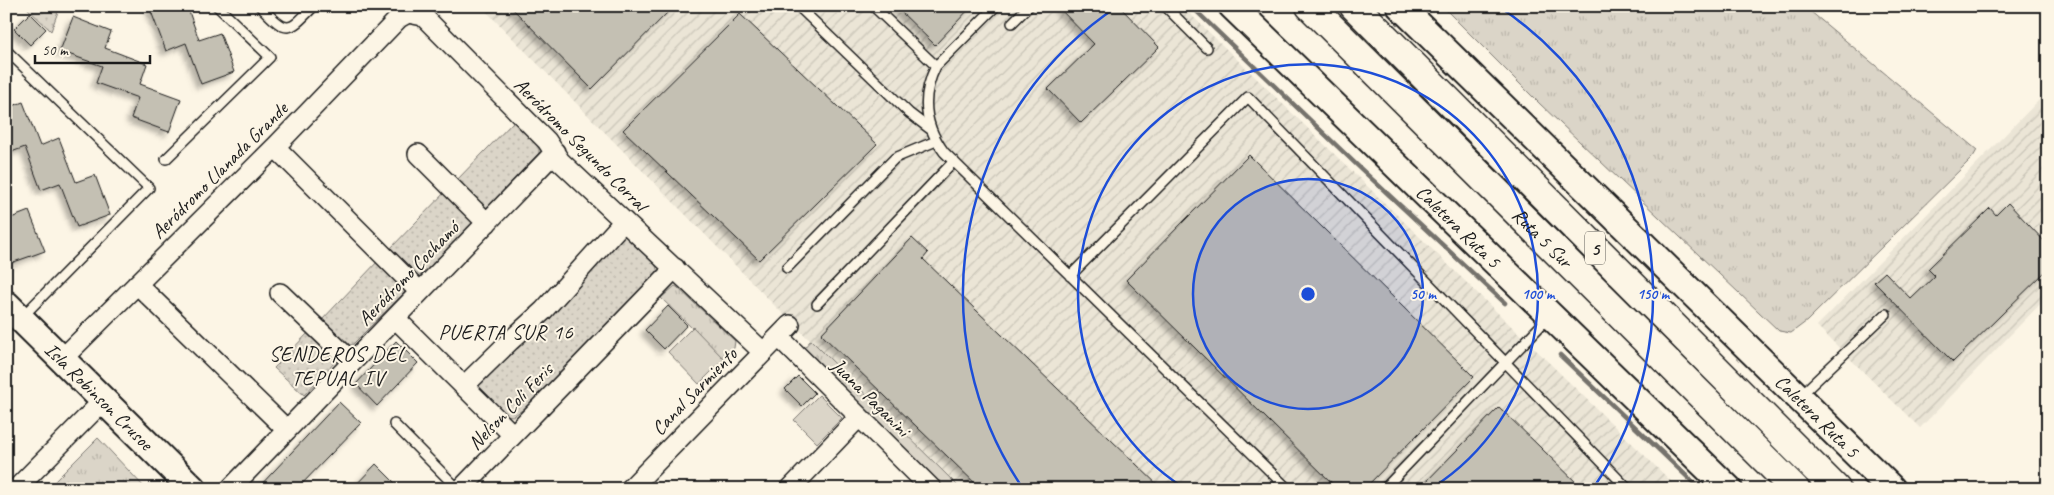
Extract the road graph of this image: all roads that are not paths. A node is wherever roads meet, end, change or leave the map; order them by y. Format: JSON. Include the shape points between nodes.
{"nodes":[{"id":1,"x":217,"y":6,"type":"edge"},
{"id":2,"x":260,"y":6,"type":"edge"},
{"id":3,"x":314,"y":6,"type":"edge"},
{"id":4,"x":798,"y":6,"type":"edge"},
{"id":5,"x":873,"y":6,"type":"edge"},
{"id":6,"x":996,"y":6,"type":"edge"},
{"id":7,"x":1029,"y":6,"type":"edge"},
{"id":8,"x":1165,"y":6,"type":"edge"},
{"id":9,"x":1232,"y":6,"type":"edge"},
{"id":10,"x":1310,"y":6,"type":"edge"},
{"id":11,"x":1354,"y":6,"type":"edge"},
{"id":12,"x":1400,"y":6,"type":"edge"},
{"id":13,"x":408,"y":13,"type":"joint"},
{"id":14,"x":1012,"y":23,"type":"dead end"},
{"id":15,"x":1207,"y":48,"type":"dead end"},
{"id":16,"x":6,"y":50,"type":"edge"},
{"id":17,"x":936,"y":66,"type":"junction"},
{"id":18,"x":930,"y":129,"type":"junction"},
{"id":19,"x":936,"y":141,"type":"junction"},
{"id":20,"x":275,"y":147,"type":"junction"},
{"id":21,"x":554,"y":152,"type":"junction"},
{"id":22,"x":418,"y":154,"type":"dead end"},
{"id":23,"x":166,"y":159,"type":"dead end"},
{"id":24,"x":954,"y":161,"type":"junction"},
{"id":25,"x":624,"y":221,"type":"junction"},
{"id":26,"x":487,"y":223,"type":"junction"},
{"id":27,"x":675,"y":268,"type":"junction"},
{"id":28,"x":787,"y":268,"type":"dead end"},
{"id":29,"x":1070,"y":276,"type":"junction"},
{"id":30,"x":137,"y":284,"type":"junction"},
{"id":31,"x":420,"y":292,"type":"junction"},
{"id":32,"x":280,"y":293,"type":"dead end"},
{"id":33,"x":817,"y":304,"type":"dead end"},
{"id":34,"x":14,"y":311,"type":"edge"},
{"id":35,"x":1886,"y":314,"type":"dead end"},
{"id":36,"x":1551,"y":315,"type":"junction"},
{"id":37,"x":395,"y":318,"type":"junction"},
{"id":38,"x":785,"y":331,"type":"joint"},
{"id":39,"x":764,"y":352,"type":"junction"},
{"id":40,"x":62,"y":359,"type":"junction"},
{"id":41,"x":352,"y":362,"type":"junction"},
{"id":42,"x":1506,"y":363,"type":"junction"},
{"id":43,"x":464,"y":386,"type":"junction"},
{"id":44,"x":1800,"y":396,"type":"junction"},
{"id":45,"x":104,"y":400,"type":"junction"},
{"id":46,"x":859,"y":416,"type":"junction"},
{"id":47,"x":394,"y":424,"type":"dead end"},
{"id":48,"x":287,"y":430,"type":"junction"},
{"id":49,"x":513,"y":435,"type":"junction"},
{"id":50,"x":928,"y":487,"type":"edge"},
{"id":51,"x":16,"y":489,"type":"edge"},
{"id":52,"x":193,"y":489,"type":"edge"},
{"id":53,"x":230,"y":489,"type":"edge"},
{"id":54,"x":460,"y":489,"type":"edge"},
{"id":55,"x":630,"y":489,"type":"edge"},
{"id":56,"x":790,"y":489,"type":"edge"},
{"id":57,"x":1288,"y":489,"type":"edge"},
{"id":58,"x":1384,"y":489,"type":"edge"},
{"id":59,"x":1628,"y":489,"type":"edge"},
{"id":60,"x":1729,"y":489,"type":"edge"},
{"id":61,"x":1795,"y":489,"type":"edge"},
{"id":62,"x":1836,"y":489,"type":"edge"},
{"id":63,"x":1892,"y":489,"type":"edge"}],
"edges":[{"from":1,"to":23,"type":"lane","via":[[270,58]]},
{"from":2,"to":3,"type":"lane","via":[[278,24],[289,28]]},
{"from":4,"to":18,"type":"lane","via":[[909,113]]},
{"from":5,"to":17,"type":"lane"},
{"from":6,"to":17,"type":"lane"},
{"from":7,"to":14,"type":"lane"},
{"from":8,"to":15,"type":"lane"},
{"from":9,"to":36,"type":"street","name":"Caletera Ruta 5"},
{"from":10,"to":61,"type":"highway","name":"Ruta 5 Sur","number":"5"},
{"from":11,"to":62,"type":"highway","name":"Ruta 5 Sur","number":"5"},
{"from":12,"to":44,"type":"street","name":"Caletera Ruta 5"},
{"from":13,"to":20,"type":"street","name":"Aeródromo Llanada Grande"},
{"from":13,"to":21,"type":"street","name":"Aeródromo Segundo Corral","via":[[423,16],[547,141]]},
{"from":16,"to":34,"type":"lane","via":[[149,188]]},
{"from":17,"to":18,"type":"lane","via":[[925,103]]},
{"from":18,"to":19,"type":"lane"},
{"from":19,"to":24,"type":"lane"},
{"from":19,"to":28,"type":"lane","via":[[895,158]]},
{"from":20,"to":30,"type":"street","name":"Aeródromo Llanada Grande"},
{"from":20,"to":31,"type":"street"},
{"from":21,"to":25,"type":"street","name":"Aeródromo Segundo Corral"},
{"from":21,"to":26,"type":"street","name":"Aeródromo Cochamó"},
{"from":22,"to":26,"type":"street"},
{"from":24,"to":29,"type":"lane"},
{"from":24,"to":33,"type":"lane"},
{"from":25,"to":27,"type":"street","name":"Aeródromo Segundo Corral"},
{"from":25,"to":43,"type":"street","via":[[543,311]]},
{"from":26,"to":31,"type":"street","name":"Aeródromo Cochamó"},
{"from":27,"to":39,"type":"street","name":"Aeródromo Segundo Corral"},
{"from":27,"to":49,"type":"street","name":"Nelson Coli Feris"},
{"from":29,"to":42,"type":"lane","via":[[1248,97]]},
{"from":29,"to":57,"type":"lane"},
{"from":30,"to":40,"type":"street","name":"Aeródromo Llanada Grande"},
{"from":30,"to":48,"type":"street"},
{"from":31,"to":37,"type":"street","name":"Aeródromo Cochamó"},
{"from":32,"to":41,"type":"street"},
{"from":34,"to":40,"type":"street","name":"Isla Robinson Crusoe"},
{"from":35,"to":44,"type":"lane"},
{"from":36,"to":42,"type":"lane"},
{"from":36,"to":60,"type":"street","name":"Caletera Ruta 5"},
{"from":37,"to":41,"type":"street","name":"Aeródromo Cochamó"},
{"from":37,"to":43,"type":"street"},
{"from":38,"to":39,"type":"street","name":"Canal Sarmiento"},
{"from":38,"to":46,"type":"street","name":"Juana Paganini"},
{"from":39,"to":55,"type":"street","name":"Canal Sarmiento"},
{"from":40,"to":45,"type":"street","name":"Isla Robinson Crusoe"},
{"from":41,"to":48,"type":"street","name":"Aeródromo Cochamó"},
{"from":42,"to":58,"type":"lane"},
{"from":42,"to":59,"type":"lane"},
{"from":43,"to":49,"type":"street"},
{"from":44,"to":63,"type":"street","name":"Caletera Ruta 5"},
{"from":45,"to":51,"type":"street"},
{"from":45,"to":52,"type":"street","name":"Isla Robinson Crusoe"},
{"from":46,"to":50,"type":"street","name":"Juana Paganini"},
{"from":46,"to":56,"type":"street"},
{"from":47,"to":54,"type":"lane"},
{"from":48,"to":53,"type":"street","name":"Aeródromo Cochamó"},
{"from":49,"to":54,"type":"street","name":"Nelson Coli Feris"}]}
